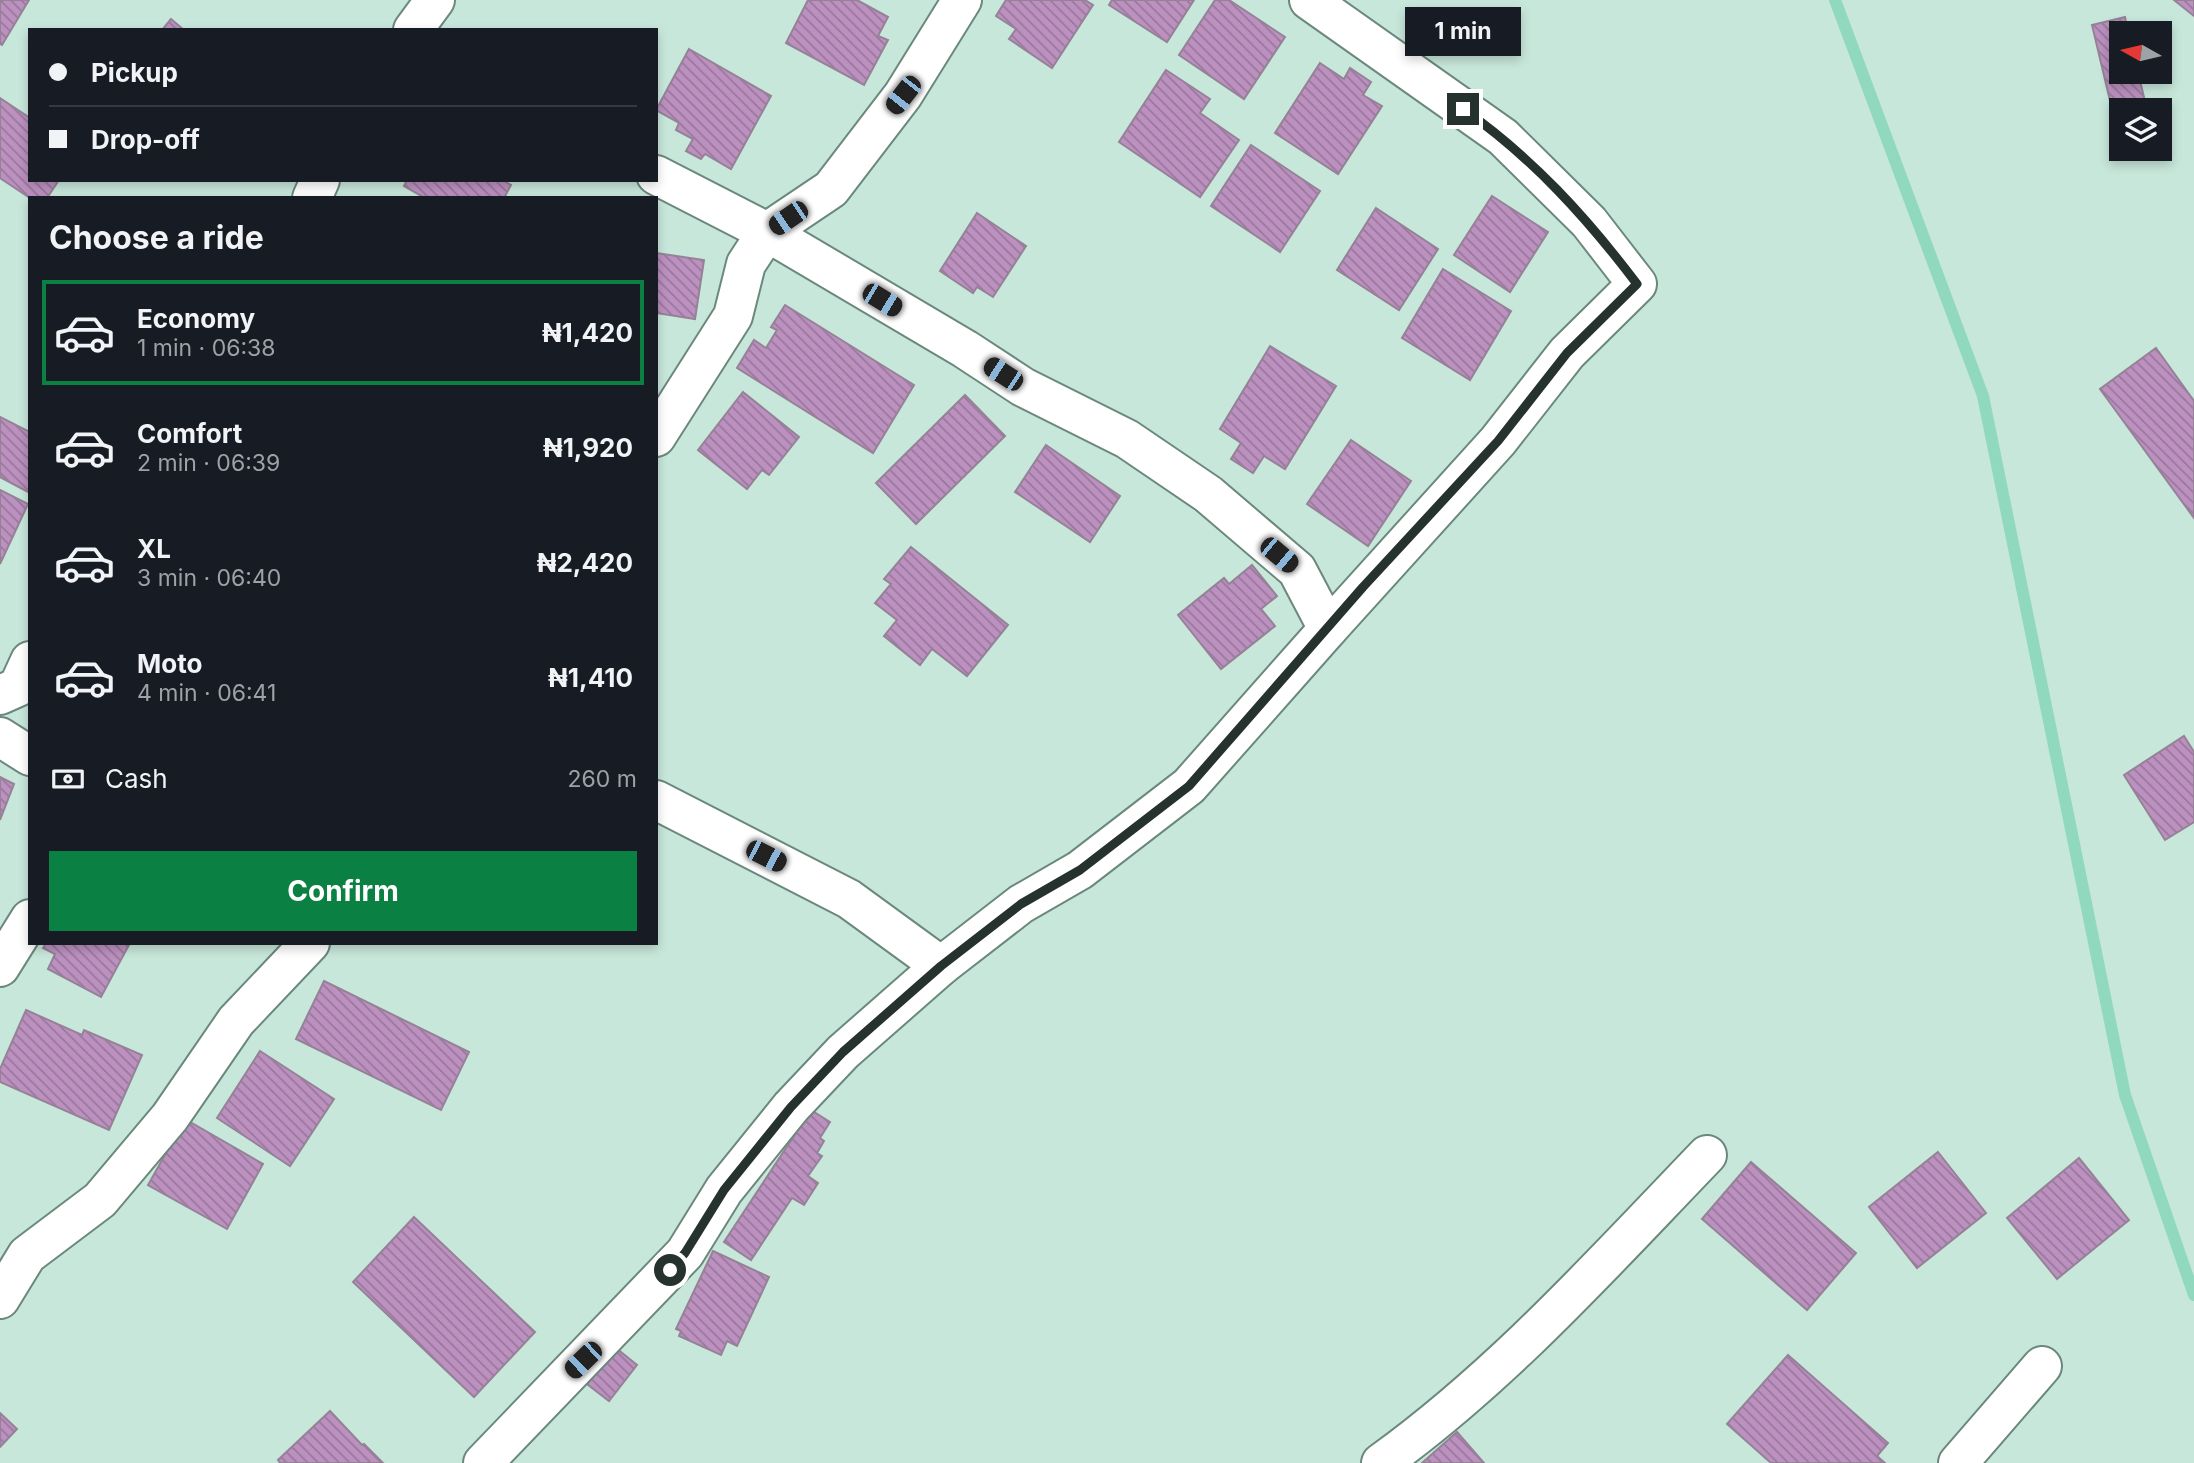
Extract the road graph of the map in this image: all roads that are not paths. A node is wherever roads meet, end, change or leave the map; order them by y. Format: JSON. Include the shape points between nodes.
{"nodes":[{"id":1,"x":962,"y":0,"type":"edge"},
{"id":2,"x":1310,"y":0,"type":"edge"},
{"id":3,"x":658,"y":176,"type":"edge"},
{"id":4,"x":767,"y":232,"type":"junction"},
{"id":5,"x":658,"y":434,"type":"edge"},
{"id":6,"x":1328,"y":629,"type":"junction"},
{"id":7,"x":28,"y":665,"type":"edge"},
{"id":8,"x":0,"y":695,"type":"edge"},
{"id":9,"x":0,"y":737,"type":"edge"},
{"id":10,"x":28,"y":754,"type":"edge"},
{"id":11,"x":658,"y":801,"type":"edge"},
{"id":12,"x":28,"y":922,"type":"edge"},
{"id":13,"x":308,"y":945,"type":"edge"},
{"id":14,"x":941,"y":966,"type":"junction"},
{"id":15,"x":0,"y":967,"type":"edge"},
{"id":16,"x":1707,"y":1156,"type":"dead end"},
{"id":17,"x":0,"y":1299,"type":"edge"},
{"id":18,"x":2042,"y":1366,"type":"dead end"},
{"id":19,"x":483,"y":1463,"type":"edge"},
{"id":20,"x":1381,"y":1463,"type":"edge"},
{"id":21,"x":1958,"y":1463,"type":"edge"}],
"edges":[{"from":1,"to":4,"type":"street","via":[[903,95],[831,189]]},
{"from":2,"to":6,"type":"street","via":[[1503,137],[1589,222],[1637,284],[1567,353],[1498,441]]},
{"from":3,"to":4,"type":"street"},
{"from":4,"to":5,"type":"street","via":[[746,264],[733,316]]},
{"from":4,"to":6,"type":"street","via":[[1023,387],[1127,439],[1208,494],[1297,570]]},
{"from":6,"to":14,"type":"street","via":[[1189,786],[1080,870],[1021,904]]},
{"from":7,"to":8,"type":"street","via":[[18,687]]},
{"from":9,"to":10,"type":"street"},
{"from":11,"to":14,"type":"street","via":[[849,899]]},
{"from":12,"to":15,"type":"street"},
{"from":13,"to":17,"type":"street","via":[[236,1021],[170,1117],[100,1200],[27,1255]]},
{"from":14,"to":19,"type":"street","via":[[843,1052],[791,1107],[724,1190],[685,1253]]},
{"from":16,"to":20,"type":"street","via":[[1530,1339],[1441,1420]]},
{"from":18,"to":21,"type":"street"}]}
